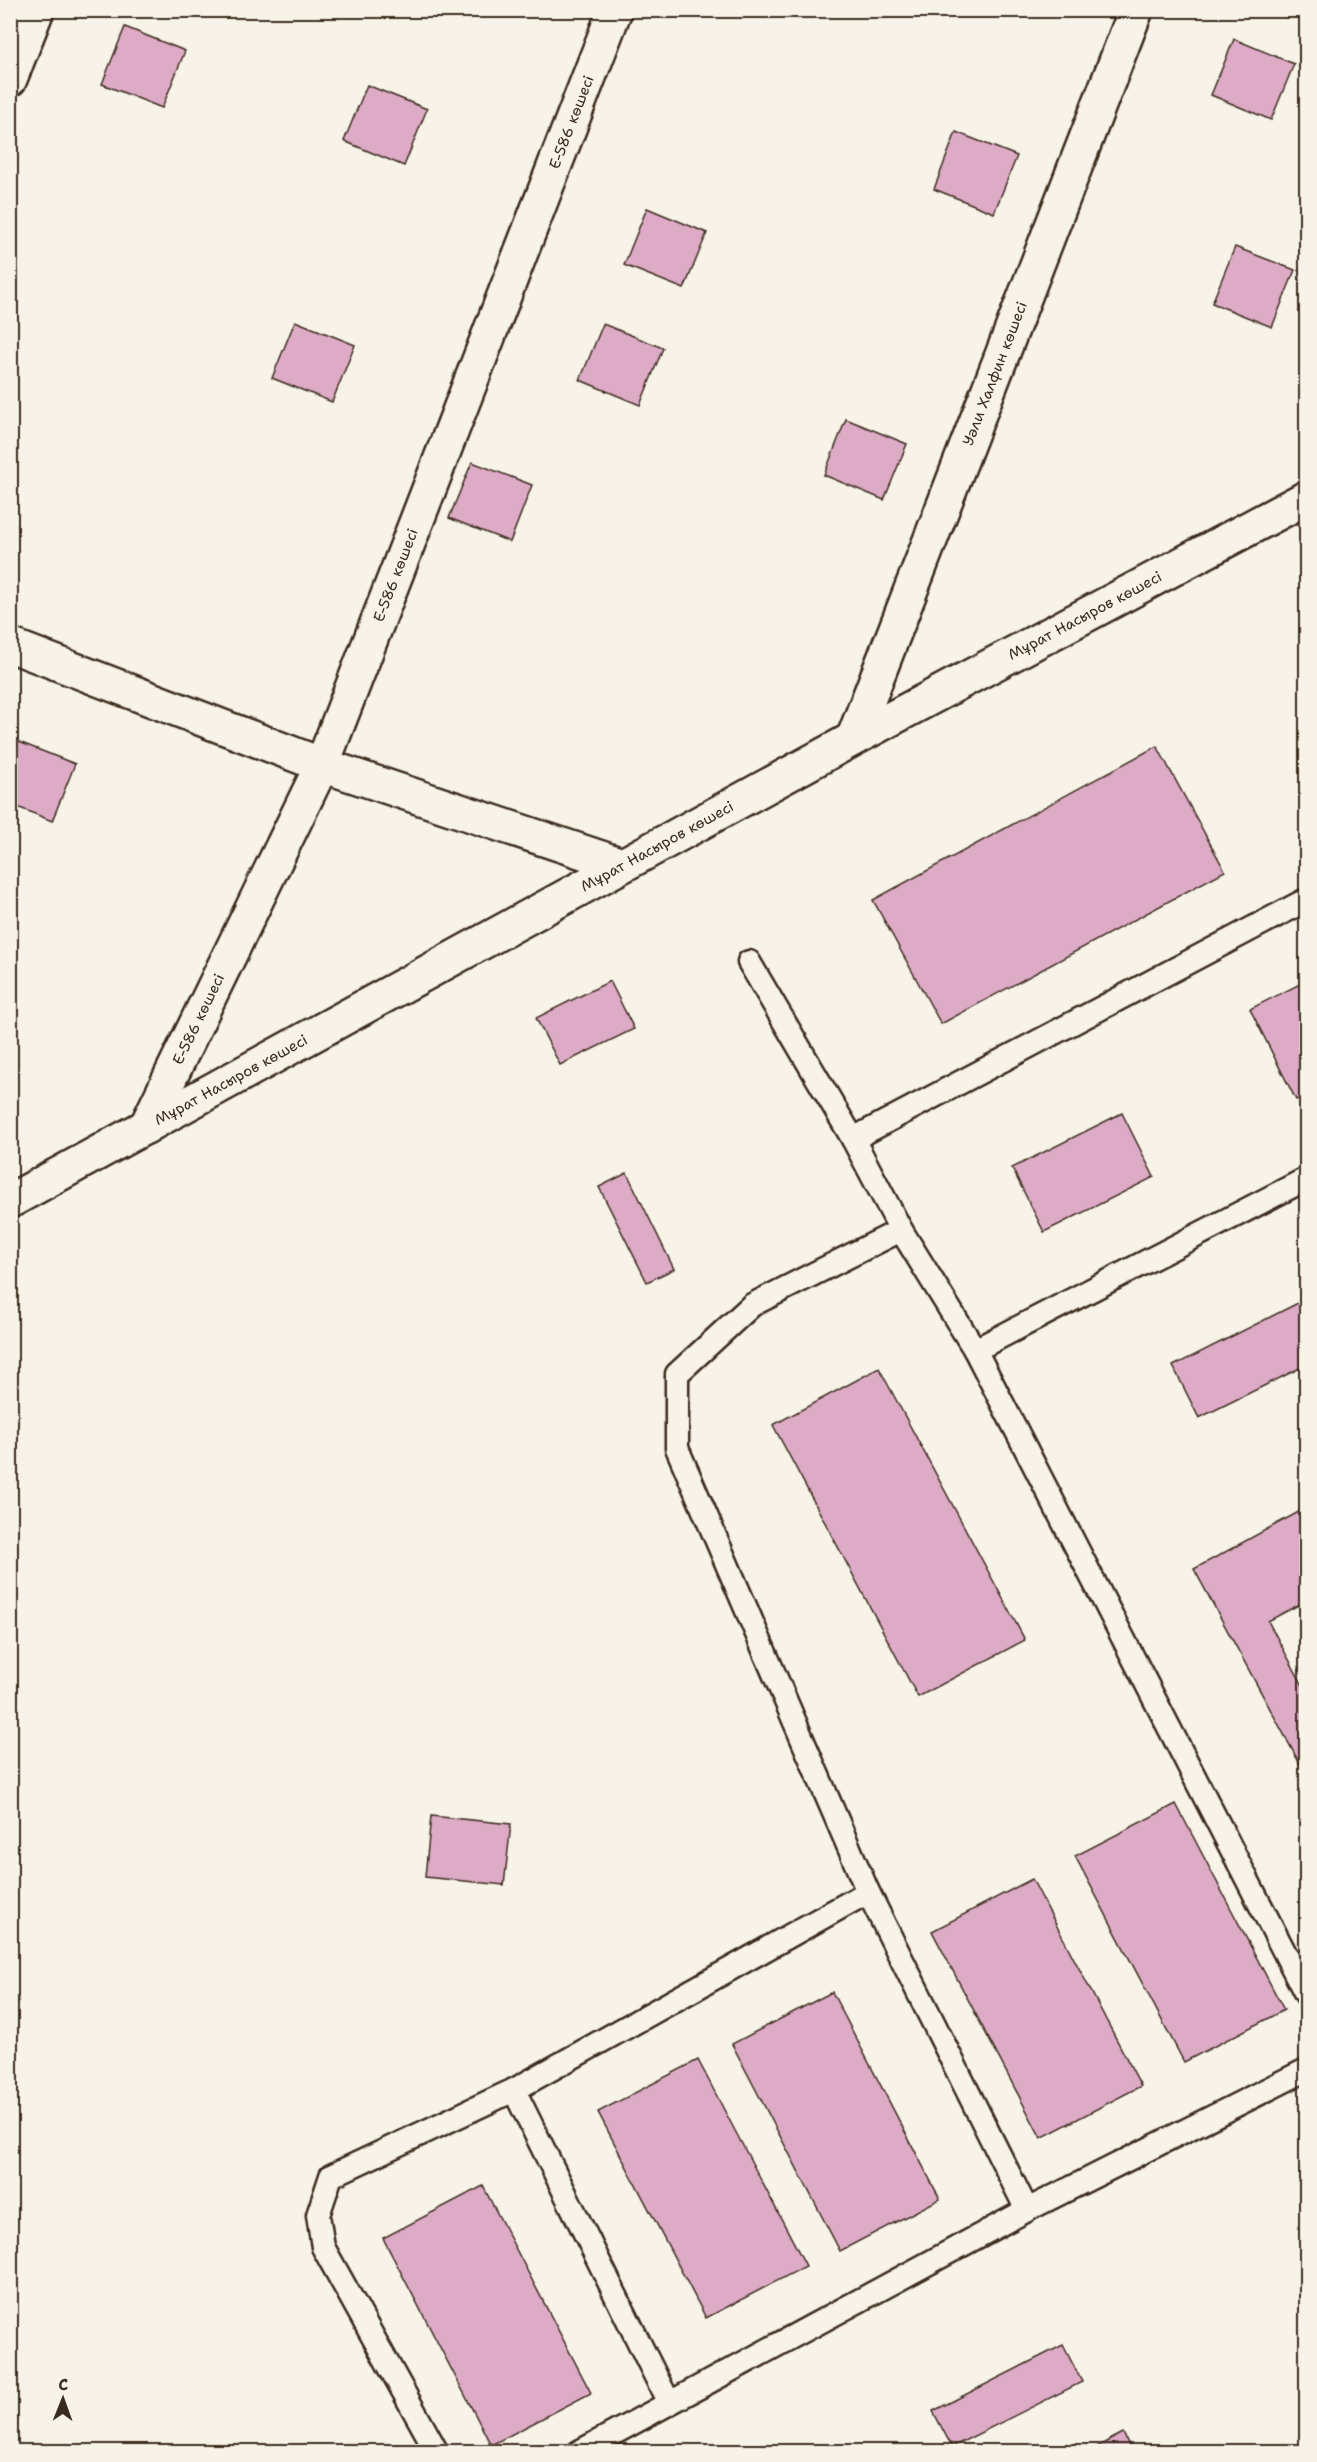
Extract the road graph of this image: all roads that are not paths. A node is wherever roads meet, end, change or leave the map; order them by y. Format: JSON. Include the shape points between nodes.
{"nodes":[{"id":1,"x":37,"y":10,"type":"edge"},
{"id":2,"x":615,"y":10,"type":"edge"},
{"id":3,"x":1136,"y":10,"type":"edge"},
{"id":4,"x":10,"y":79,"type":"edge"},
{"id":5,"x":1306,"y":498,"type":"edge"},
{"id":6,"x":10,"y":645,"type":"edge"},
{"id":7,"x":853,"y":739,"type":"junction"},
{"id":8,"x":322,"y":765,"type":"junction"},
{"id":9,"x":622,"y":865,"type":"junction"},
{"id":10,"x":1306,"y":900,"type":"edge"},
{"id":11,"x":749,"y":962,"type":"dead end"},
{"id":12,"x":146,"y":1127,"type":"junction"},
{"id":13,"x":853,"y":1139,"type":"junction"},
{"id":14,"x":1306,"y":1179,"type":"edge"},
{"id":15,"x":10,"y":1201,"type":"edge"},
{"id":16,"x":901,"y":1230,"type":"junction"},
{"id":17,"x":975,"y":1350,"type":"junction"},
{"id":18,"x":868,"y":1892,"type":"junction"},
{"id":19,"x":1306,"y":1994,"type":"edge"},
{"id":20,"x":1306,"y":2070,"type":"edge"},
{"id":21,"x":514,"y":2090,"type":"junction"},
{"id":22,"x":1027,"y":2210,"type":"junction"},
{"id":23,"x":669,"y":2403,"type":"junction"},
{"id":24,"x":437,"y":2451,"type":"edge"},
{"id":25,"x":579,"y":2451,"type":"edge"}],
"edges":[{"from":1,"to":4,"type":"street"},
{"from":2,"to":8,"type":"street","name":"Е-586 көшесі"},
{"from":3,"to":7,"type":"street","name":"Уәли Халфин көшесі"},
{"from":5,"to":7,"type":"street","name":"Мұрат Насыров көшесі"},
{"from":6,"to":8,"type":"street"},
{"from":7,"to":9,"type":"street","name":"Мұрат Насыров көшесі"},
{"from":8,"to":9,"type":"street"},
{"from":8,"to":12,"type":"street","name":"Е-586 көшесі"},
{"from":9,"to":12,"type":"street","name":"Мұрат Насыров көшесі"},
{"from":10,"to":13,"type":"lane"},
{"from":11,"to":13,"type":"lane"},
{"from":12,"to":15,"type":"street","name":"Мұрат Насыров көшесі"},
{"from":13,"to":16,"type":"lane"},
{"from":14,"to":17,"type":"lane"},
{"from":16,"to":17,"type":"lane"},
{"from":16,"to":18,"type":"lane","via":[[752,1305],[676,1374],[677,1448]]},
{"from":17,"to":19,"type":"lane"},
{"from":18,"to":21,"type":"lane"},
{"from":18,"to":22,"type":"lane"},
{"from":20,"to":22,"type":"lane"},
{"from":21,"to":23,"type":"lane"},
{"from":21,"to":24,"type":"lane","via":[[331,2176],[318,2215],[323,2247]]},
{"from":22,"to":23,"type":"lane"},
{"from":23,"to":25,"type":"lane"}]}
